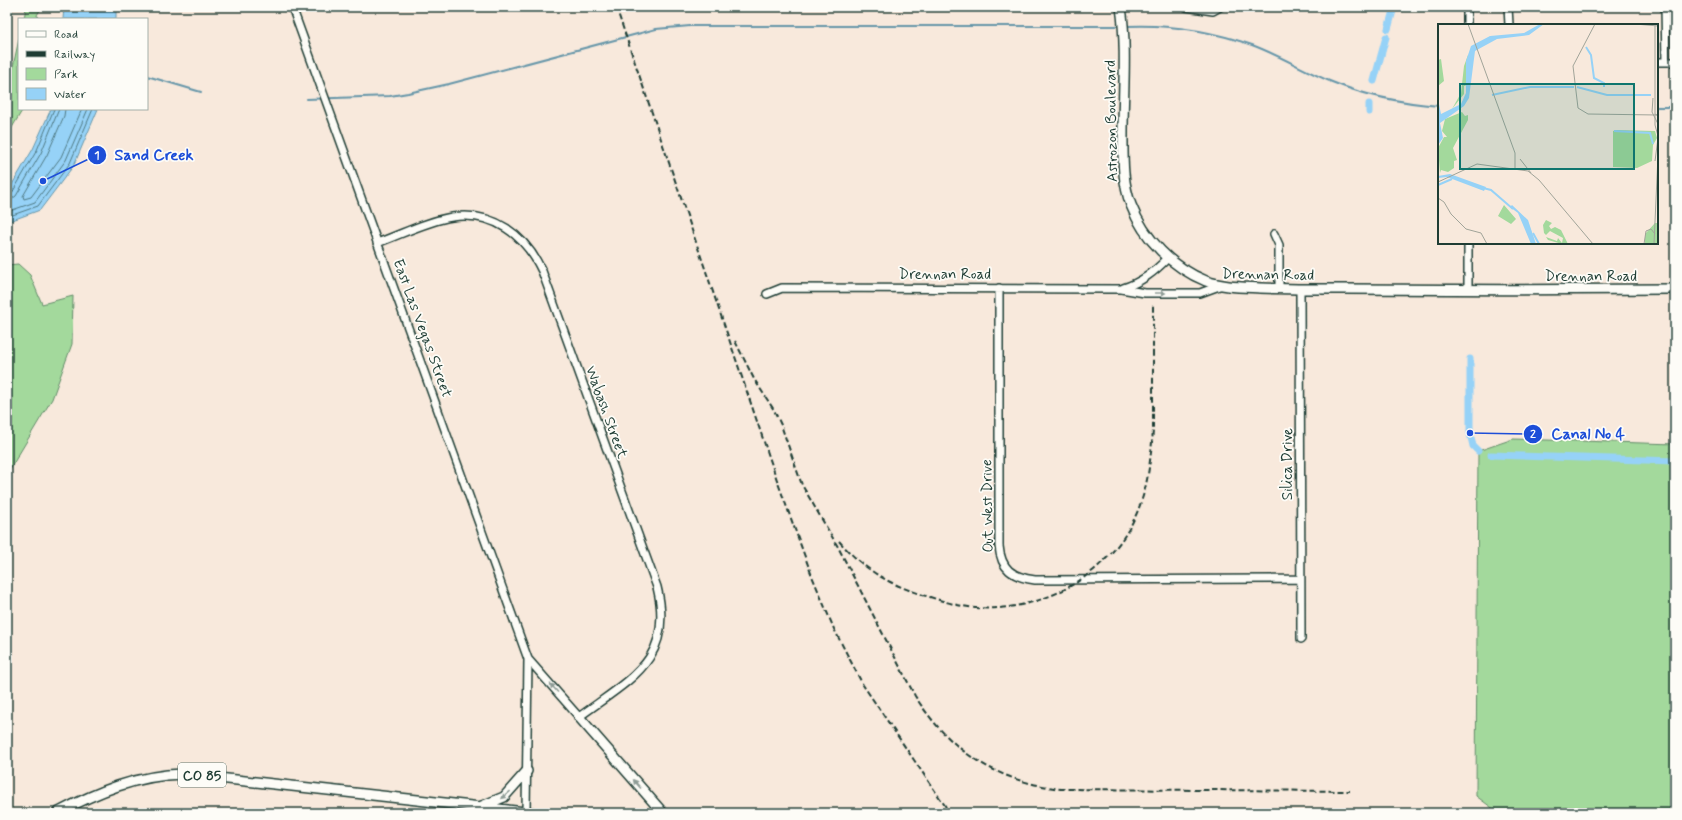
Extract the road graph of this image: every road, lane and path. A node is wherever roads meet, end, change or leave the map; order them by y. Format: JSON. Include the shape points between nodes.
{"nodes":[{"id":1,"x":292,"y":7,"type":"edge"},
{"id":2,"x":1186,"y":7,"type":"edge"},
{"id":3,"x":1220,"y":7,"type":"edge"},
{"id":4,"x":1467,"y":7,"type":"edge"},
{"id":5,"x":1508,"y":7,"type":"edge"},
{"id":6,"x":1665,"y":7,"type":"edge"},
{"id":7,"x":1121,"y":8,"type":"edge"},
{"id":8,"x":1467,"y":24,"type":"edge"},
{"id":9,"x":1509,"y":24,"type":"edge"},
{"id":10,"x":1658,"y":62,"type":"edge"},
{"id":11,"x":1666,"y":62,"type":"junction"},
{"id":12,"x":1675,"y":62,"type":"edge"},
{"id":13,"x":1274,"y":234,"type":"dead end"},
{"id":14,"x":377,"y":243,"type":"junction"},
{"id":15,"x":1468,"y":244,"type":"edge"},
{"id":16,"x":1168,"y":258,"type":"junction"},
{"id":17,"x":1222,"y":285,"type":"junction"},
{"id":18,"x":999,"y":288,"type":"junction"},
{"id":19,"x":1121,"y":289,"type":"junction"},
{"id":20,"x":1279,"y":289,"type":"junction"},
{"id":21,"x":1300,"y":289,"type":"junction"},
{"id":22,"x":1675,"y":289,"type":"edge"},
{"id":23,"x":1468,"y":290,"type":"junction"},
{"id":24,"x":767,"y":294,"type":"dead end"},
{"id":25,"x":1300,"y":579,"type":"junction"},
{"id":26,"x":1301,"y":639,"type":"dead end"},
{"id":27,"x":528,"y":659,"type":"junction"},
{"id":28,"x":580,"y":717,"type":"junction"},
{"id":29,"x":527,"y":771,"type":"junction"},
{"id":30,"x":477,"y":807,"type":"junction"},
{"id":31,"x":530,"y":812,"type":"edge"},
{"id":32,"x":57,"y":813,"type":"edge"},
{"id":33,"x":663,"y":813,"type":"edge"}],
"edges":[{"from":1,"to":14,"type":"street","name":"East Las Vegas Street"},
{"from":2,"to":3,"type":"street","via":[[1213,11]]},
{"from":4,"to":8,"type":"street"},
{"from":5,"to":9,"type":"street"},
{"from":6,"to":11,"type":"street"},
{"from":7,"to":16,"type":"main road","name":"Astrozon Boulevard","via":[[1124,39],[1123,152],[1126,189],[1142,227]]},
{"from":10,"to":11,"type":"street"},
{"from":11,"to":12,"type":"street"},
{"from":13,"to":20,"type":"street","via":[[1279,246]]},
{"from":14,"to":27,"type":"street","name":"East Las Vegas Street"},
{"from":14,"to":28,"type":"street","name":"Wabash Street","via":[[442,220],[462,216],[482,218],[503,226],[522,239],[536,257],[542,271],[655,580],[662,611],[659,637],[641,669]]},
{"from":15,"to":23,"type":"street"},
{"from":16,"to":17,"type":"main road","name":"Astrozon Boulevard","via":[[1206,281]]},
{"from":16,"to":19,"type":"street","via":[[1144,279]]},
{"from":19,"to":17,"type":"street","name":"Drennan Road","one_way":true,"via":[[1145,293],[1200,293]]},
{"from":17,"to":20,"type":"main road","name":"Drennan Road"},
{"from":18,"to":19,"type":"street","name":"Drennan Road"},
{"from":18,"to":24,"type":"street","name":"Drennan Road","via":[[782,288]]},
{"from":18,"to":25,"type":"street","name":"Out West Drive","via":[[999,546],[1000,558],[1007,569],[1019,577],[1035,580]]},
{"from":20,"to":21,"type":"main road","name":"Drennan Road"},
{"from":21,"to":23,"type":"main road","name":"Drennan Road"},
{"from":21,"to":25,"type":"street","name":"Silica Drive"},
{"from":22,"to":23,"type":"main road","name":"Drennan Road"},
{"from":25,"to":26,"type":"street","name":"Silica Drive"},
{"from":28,"to":27,"type":"street","name":"East Las Vegas Street","one_way":true},
{"from":27,"to":29,"type":"street","name":"East Las Vegas Street"},
{"from":33,"to":28,"type":"main road","one_way":true},
{"from":29,"to":30,"type":"main road","one_way":true,"via":[[504,797]]},
{"from":29,"to":31,"type":"street","name":"East Las Vegas Street"},
{"from":30,"to":31,"type":"main road","number":"CO 85"},
{"from":30,"to":32,"type":"main road","number":"CO 85","via":[[178,774],[149,777],[115,786]]}]}
